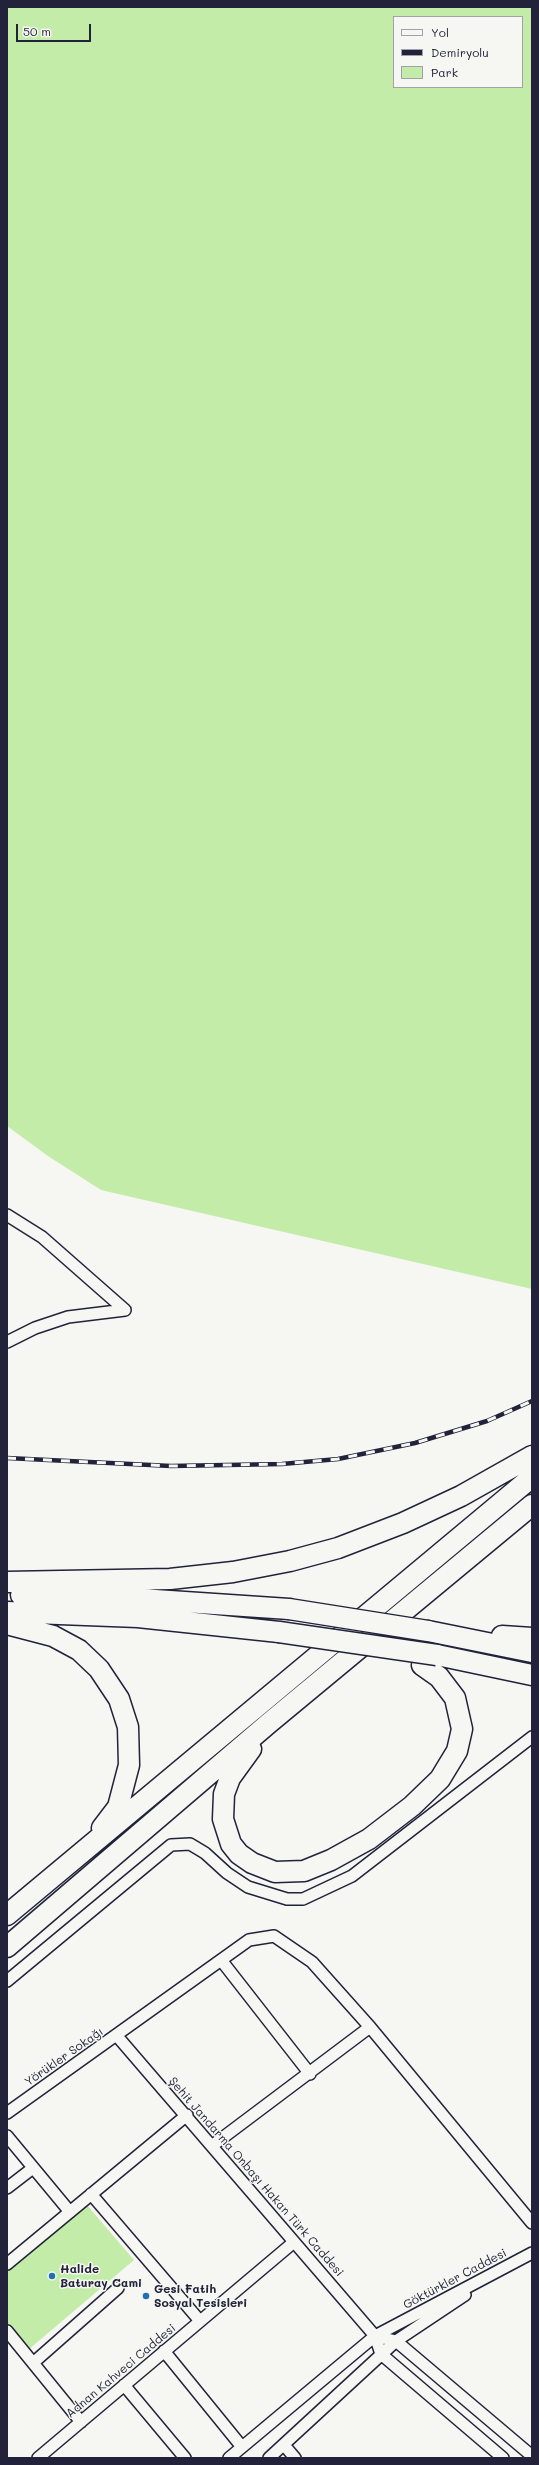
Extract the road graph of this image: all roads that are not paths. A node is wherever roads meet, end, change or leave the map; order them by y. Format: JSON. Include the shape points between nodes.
{"nodes":[{"id":1,"x":7,"y":1215,"type":"edge"},
{"id":2,"x":7,"y":1342,"type":"edge"},
{"id":3,"x":532,"y":1456,"type":"edge"},
{"id":4,"x":532,"y":1477,"type":"edge"},
{"id":5,"x":532,"y":1505,"type":"edge"},
{"id":6,"x":7,"y":1582,"type":"edge"},
{"id":7,"x":7,"y":1595,"type":"edge"},
{"id":8,"x":7,"y":1612,"type":"edge"},
{"id":9,"x":7,"y":1624,"type":"edge"},
{"id":10,"x":428,"y":1631,"type":"junction"},
{"id":11,"x":532,"y":1638,"type":"edge"},
{"id":12,"x":532,"y":1652,"type":"edge"},
{"id":13,"x":430,"y":1660,"type":"junction"},
{"id":14,"x":532,"y":1674,"type":"edge"},
{"id":15,"x":269,"y":1723,"type":"junction"},
{"id":16,"x":532,"y":1737,"type":"edge"},
{"id":17,"x":85,"y":1852,"type":"junction"},
{"id":18,"x":7,"y":1915,"type":"edge"},
{"id":19,"x":7,"y":1947,"type":"edge"},
{"id":20,"x":221,"y":1960,"type":"junction"},
{"id":21,"x":7,"y":1981,"type":"edge"},
{"id":22,"x":370,"y":2027,"type":"junction"},
{"id":23,"x":117,"y":2036,"type":"junction"},
{"id":24,"x":310,"y":2074,"type":"junction"},
{"id":25,"x":7,"y":2112,"type":"edge"},
{"id":26,"x":187,"y":2116,"type":"junction"},
{"id":27,"x":7,"y":2136,"type":"edge"},
{"id":28,"x":212,"y":2145,"type":"junction"},
{"id":29,"x":33,"y":2168,"type":"junction"},
{"id":30,"x":7,"y":2188,"type":"edge"},
{"id":31,"x":91,"y":2194,"type":"junction"},
{"id":32,"x":70,"y":2212,"type":"junction"},
{"id":33,"x":532,"y":2223,"type":"edge"},
{"id":34,"x":294,"y":2242,"type":"junction"},
{"id":35,"x":532,"y":2253,"type":"edge"},
{"id":36,"x":518,"y":2260,"type":"junction"},
{"id":37,"x":7,"y":2264,"type":"edge"},
{"id":38,"x":118,"y":2288,"type":"dead end"},
{"id":39,"x":200,"y":2321,"type":"junction"},
{"id":40,"x":7,"y":2331,"type":"edge"},
{"id":41,"x":375,"y":2336,"type":"junction"},
{"id":42,"x":396,"y":2341,"type":"junction"},
{"id":43,"x":164,"y":2352,"type":"junction"},
{"id":44,"x":381,"y":2354,"type":"junction"},
{"id":45,"x":33,"y":2363,"type":"junction"},
{"id":46,"x":124,"y":2385,"type":"junction"},
{"id":47,"x":81,"y":2422,"type":"junction"},
{"id":48,"x":284,"y":2445,"type":"junction"},
{"id":49,"x":242,"y":2447,"type":"junction"},
{"id":50,"x":532,"y":2456,"type":"edge"},
{"id":51,"x":38,"y":2458,"type":"edge"},
{"id":52,"x":185,"y":2458,"type":"edge"},
{"id":53,"x":229,"y":2458,"type":"edge"},
{"id":54,"x":269,"y":2458,"type":"edge"},
{"id":55,"x":295,"y":2458,"type":"edge"},
{"id":56,"x":504,"y":2458,"type":"edge"}],
"edges":[{"from":1,"to":2,"type":"street","via":[[42,1237],[125,1310],[68,1317],[35,1328]]},
{"from":3,"to":6,"type":"highway","via":[[461,1496],[403,1523],[338,1548],[290,1561],[234,1572],[170,1579]]},
{"from":4,"to":17,"type":"highway"},
{"from":5,"to":15,"type":"highway"},
{"from":7,"to":10,"type":"highway","bridge":true,"via":[[140,1598],[289,1609]]},
{"from":8,"to":13,"type":"highway","bridge":true,"via":[[138,1617],[279,1632]]},
{"from":9,"to":17,"type":"highway","via":[[53,1636],[79,1650],[99,1669],[123,1708],[130,1748],[126,1784],[118,1806]]},
{"from":10,"to":11,"type":"highway"},
{"from":10,"to":12,"type":"highway"},
{"from":13,"to":14,"type":"highway"},
{"from":13,"to":15,"type":"highway","via":[[457,1703],[461,1721],[461,1738],[451,1763],[420,1799],[387,1826],[344,1853],[296,1873],[267,1870],[244,1858],[231,1844],[223,1819],[223,1798],[230,1778]]},
{"from":15,"to":19,"type":"highway"},
{"from":16,"to":21,"type":"street","via":[[352,1876],[303,1899],[287,1899],[248,1887],[190,1844],[171,1845]]},
{"from":17,"to":18,"type":"highway"},
{"from":20,"to":22,"type":"street","name":"Yörükler Sokağı","via":[[249,1940],[274,1936],[312,1962]]},
{"from":20,"to":23,"type":"street","name":"Yörükler Sokağı"},
{"from":20,"to":24,"type":"street"},
{"from":22,"to":24,"type":"street"},
{"from":22,"to":33,"type":"street","name":"Yörükler Sokağı"},
{"from":23,"to":25,"type":"street","name":"Yörükler Sokağı"},
{"from":23,"to":26,"type":"street","name":"Şehit Jandarma Onbaşı Hakan Türk Caddesi"},
{"from":24,"to":28,"type":"street"},
{"from":26,"to":28,"type":"street","name":"Şehit Jandarma Onbaşı Hakan Türk Caddesi"},
{"from":26,"to":31,"type":"street"},
{"from":27,"to":29,"type":"street"},
{"from":28,"to":34,"type":"street","name":"Şehit Jandarma Onbaşı Hakan Türk Caddesi"},
{"from":29,"to":30,"type":"street"},
{"from":29,"to":32,"type":"street"},
{"from":31,"to":32,"type":"street"},
{"from":31,"to":39,"type":"street"},
{"from":32,"to":37,"type":"street"},
{"from":34,"to":39,"type":"street","name":"Adnan Kahveci Caddesi"},
{"from":34,"to":41,"type":"street","name":"Şehit Jandarma Onbaşı Hakan Türk Caddesi"},
{"from":35,"to":36,"type":"street"},
{"from":36,"to":41,"type":"street","name":"Göktürkler Caddesi"},
{"from":36,"to":42,"type":"street","name":"Göktürkler Caddesi"},
{"from":38,"to":45,"type":"street"},
{"from":39,"to":43,"type":"street","name":"Adnan Kahveci Caddesi"},
{"from":40,"to":45,"type":"street"},
{"from":41,"to":42,"type":"street"},
{"from":41,"to":44,"type":"street","name":"Şehit Jandarma Onbaşı Hakan Türk Caddesi"},
{"from":41,"to":49,"type":"street","name":"Göktürkler Caddesi"},
{"from":42,"to":44,"type":"street","name":"Göktürkler Caddesi"},
{"from":42,"to":50,"type":"street"},
{"from":43,"to":46,"type":"street","name":"Adnan Kahveci Caddesi"},
{"from":43,"to":49,"type":"street"},
{"from":44,"to":48,"type":"street","name":"Göktürkler Caddesi"},
{"from":44,"to":56,"type":"street"},
{"from":45,"to":47,"type":"street"},
{"from":46,"to":47,"type":"street","name":"Adnan Kahveci Caddesi"},
{"from":46,"to":52,"type":"street"},
{"from":47,"to":51,"type":"street","name":"Adnan Kahveci Caddesi"},
{"from":48,"to":54,"type":"street","name":"Göktürkler Caddesi"},
{"from":48,"to":55,"type":"street"},
{"from":49,"to":53,"type":"street","name":"Göktürkler Caddesi"}]}
